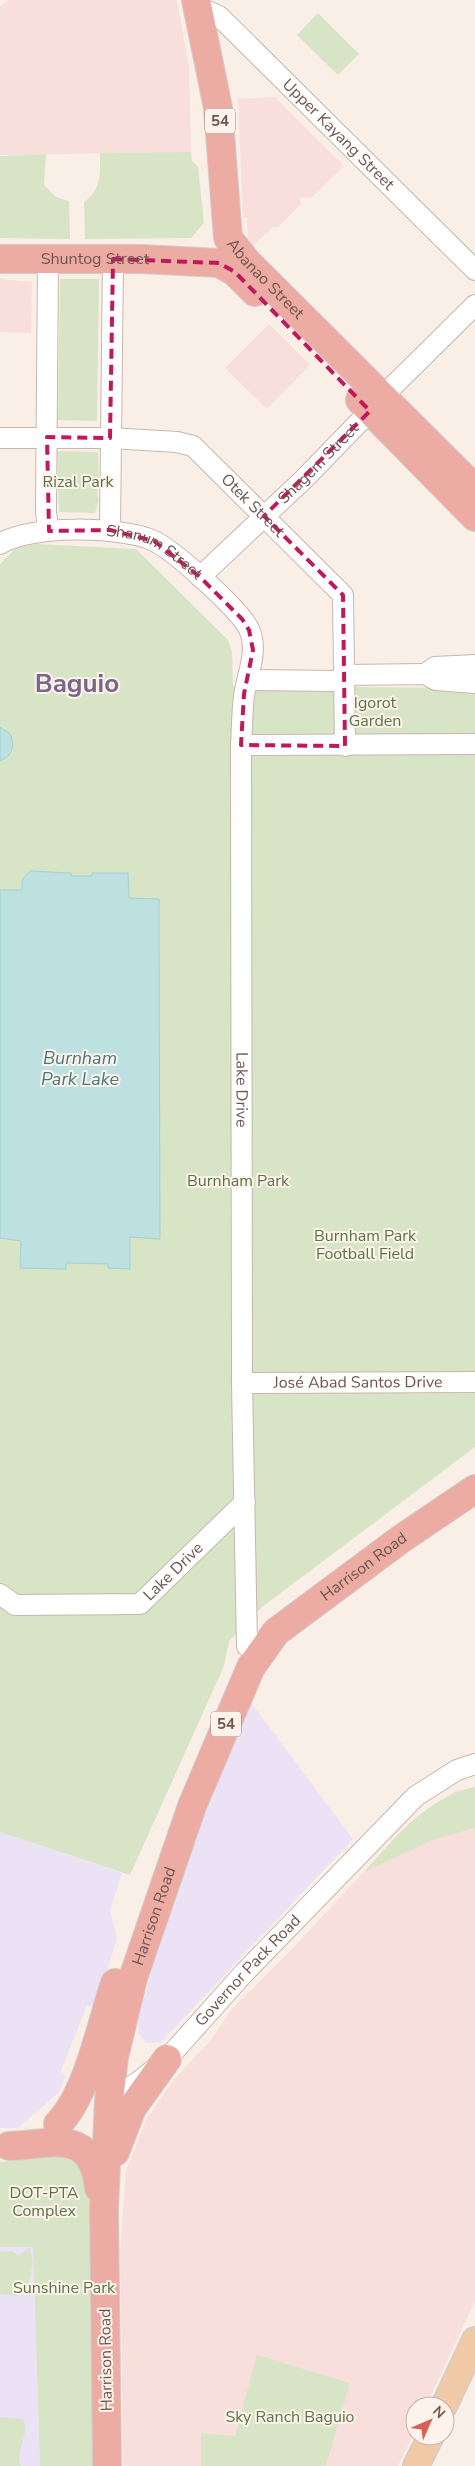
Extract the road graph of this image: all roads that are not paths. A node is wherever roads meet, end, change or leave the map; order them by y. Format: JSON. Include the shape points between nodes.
{"nodes":[{"id":1,"x":197,"y":3,"type":"edge"},
{"id":2,"x":228,"y":238,"type":"junction"},
{"id":3,"x":0,"y":259,"type":"edge"},
{"id":4,"x":113,"y":259,"type":"junction"},
{"id":5,"x":48,"y":260,"type":"junction"},
{"id":6,"x":191,"y":260,"type":"junction"},
{"id":7,"x":475,"y":270,"type":"edge"},
{"id":8,"x":235,"y":272,"type":"joint"},
{"id":9,"x":475,"y":306,"type":"edge"},
{"id":10,"x":302,"y":329,"type":"junction"},
{"id":11,"x":377,"y":404,"type":"junction"},
{"id":12,"x":47,"y":437,"type":"junction"},
{"id":13,"x":0,"y":438,"type":"edge"},
{"id":14,"x":110,"y":438,"type":"junction"},
{"id":15,"x":475,"y":489,"type":"edge"},
{"id":16,"x":264,"y":516,"type":"junction"},
{"id":17,"x":475,"y":517,"type":"edge"},
{"id":18,"x":110,"y":530,"type":"junction"},
{"id":19,"x":49,"y":531,"type":"junction"},
{"id":20,"x":0,"y":544,"type":"edge"},
{"id":21,"x":200,"y":577,"type":"junction"},
{"id":22,"x":475,"y":665,"type":"edge"},
{"id":23,"x":250,"y":674,"type":"junction"},
{"id":24,"x":425,"y":674,"type":"junction"},
{"id":25,"x":346,"y":675,"type":"junction"},
{"id":26,"x":475,"y":683,"type":"edge"},
{"id":27,"x":475,"y":744,"type":"edge"},
{"id":28,"x":241,"y":745,"type":"junction"},
{"id":29,"x":345,"y":746,"type":"junction"},
{"id":30,"x":475,"y":1382,"type":"edge"},
{"id":31,"x":242,"y":1383,"type":"junction"},
{"id":32,"x":475,"y":1469,"type":"edge"},
{"id":33,"x":475,"y":1489,"type":"edge"},
{"id":34,"x":245,"y":1502,"type":"junction"},
{"id":35,"x":0,"y":1594,"type":"edge"},
{"id":36,"x":247,"y":1646,"type":"junction"},
{"id":37,"x":475,"y":1764,"type":"edge"},
{"id":38,"x":114,"y":2056,"type":"junction"},
{"id":39,"x":88,"y":2066,"type":"junction"},
{"id":40,"x":159,"y":2066,"type":"junction"},
{"id":41,"x":122,"y":2101,"type":"junction"},
{"id":42,"x":58,"y":2124,"type":"junction"},
{"id":43,"x":4,"y":2147,"type":"edge"},
{"id":44,"x":104,"y":2239,"type":"junction"},
{"id":45,"x":475,"y":2340,"type":"edge"},
{"id":46,"x":449,"y":2396,"type":"edge"},
{"id":47,"x":107,"y":2466,"type":"edge"}],
"edges":[{"from":1,"to":2,"type":"highway","name":"Abanao Street","number":"54","via":[[219,116]]},
{"from":1,"to":7,"type":"street","name":"Upper Kayang Street","via":[[219,16]]},
{"from":2,"to":6,"type":"highway","name":"Shuntog Street","via":[[215,251]]},
{"from":2,"to":10,"type":"highway","name":"Abanao Street"},
{"from":3,"to":5,"type":"highway","name":"Shuntog Street"},
{"from":4,"to":5,"type":"highway","name":"Shuntog Street"},
{"from":4,"to":6,"type":"highway","name":"Shuntog Street"},
{"from":4,"to":14,"type":"street"},
{"from":5,"to":12,"type":"street"},
{"from":6,"to":8,"type":"highway","name":"Shuntog Street","via":[[219,263]]},
{"from":8,"to":10,"type":"highway","name":"Abanao Street"},
{"from":9,"to":11,"type":"street","name":"Shagem Street"},
{"from":10,"to":11,"type":"highway","name":"Abanao Street"},
{"from":11,"to":15,"type":"highway","name":"Abanao Street"},
{"from":11,"to":16,"type":"street","name":"Shagem Street"},
{"from":11,"to":17,"type":"highway","name":"Abanao Street"},
{"from":12,"to":13,"type":"street","name":"Otek Street"},
{"from":12,"to":14,"type":"street","name":"Otek Street"},
{"from":12,"to":19,"type":"street","via":[[46,514]]},
{"from":14,"to":16,"type":"street","name":"Otek Street","via":[[193,446]]},
{"from":14,"to":18,"type":"street"},
{"from":16,"to":21,"type":"street","name":"Shagem Street"},
{"from":16,"to":25,"type":"street","name":"Otek Street","via":[[343,595]]},
{"from":18,"to":19,"type":"street","name":"Shanum Street"},
{"from":18,"to":21,"type":"street","name":"Shanum Street","via":[[154,540]]},
{"from":19,"to":20,"type":"street","name":"Shanum Street","via":[[15,536]]},
{"from":21,"to":23,"type":"street","name":"Shanum Street","via":[[249,630],[253,650]]},
{"from":22,"to":24,"type":"street","via":[[435,667]]},
{"from":23,"to":25,"type":"street","via":[[336,668]]},
{"from":23,"to":28,"type":"street","name":"Lake Drive","via":[[244,694]]},
{"from":24,"to":25,"type":"street"},
{"from":24,"to":26,"type":"street","via":[[436,680]]},
{"from":25,"to":29,"type":"street","name":"Otek Street"},
{"from":27,"to":29,"type":"street"},
{"from":28,"to":29,"type":"street"},
{"from":28,"to":31,"type":"street","name":"Lake Drive"},
{"from":30,"to":31,"type":"street","name":"José Abad Santos Drive"},
{"from":31,"to":34,"type":"street","name":"Lake Drive"},
{"from":32,"to":36,"type":"highway","name":"Harrison Road","number":"54","via":[[293,1602]]},
{"from":33,"to":38,"type":"highway","name":"Harrison Road","number":"54","via":[[291,1619],[276,1632],[251,1666],[192,1806],[133,1978]]},
{"from":34,"to":35,"type":"street","name":"Lake Drive","via":[[140,1604],[16,1605]]},
{"from":34,"to":36,"type":"street","name":"Lake Drive"},
{"from":36,"to":39,"type":"highway","name":"Harrison Road","number":"54","via":[[238,1661],[146,1892]]},
{"from":37,"to":40,"type":"street","name":"Governor Pack Road","via":[[457,1770],[416,1796],[244,1973]]},
{"from":38,"to":40,"type":"highway","via":[[125,2070],[137,2074]]},
{"from":38,"to":41,"type":"highway","name":"Harrison Road","number":"54"},
{"from":39,"to":41,"type":"highway","via":[[95,2088]]},
{"from":39,"to":42,"type":"highway","name":"Harrison Road","number":"54","via":[[74,2103]]},
{"from":40,"to":41,"type":"highway"},
{"from":41,"to":42,"type":"highway","number":"54"},
{"from":41,"to":44,"type":"highway","name":"Harrison Road","via":[[104,2208]]},
{"from":42,"to":43,"type":"highway","number":"54"},
{"from":43,"to":44,"type":"highway","via":[[67,2144],[86,2151],[94,2161],[97,2173]]},
{"from":44,"to":47,"type":"highway","name":"Harrison Road"},
{"from":45,"to":46,"type":"main road"}]}
